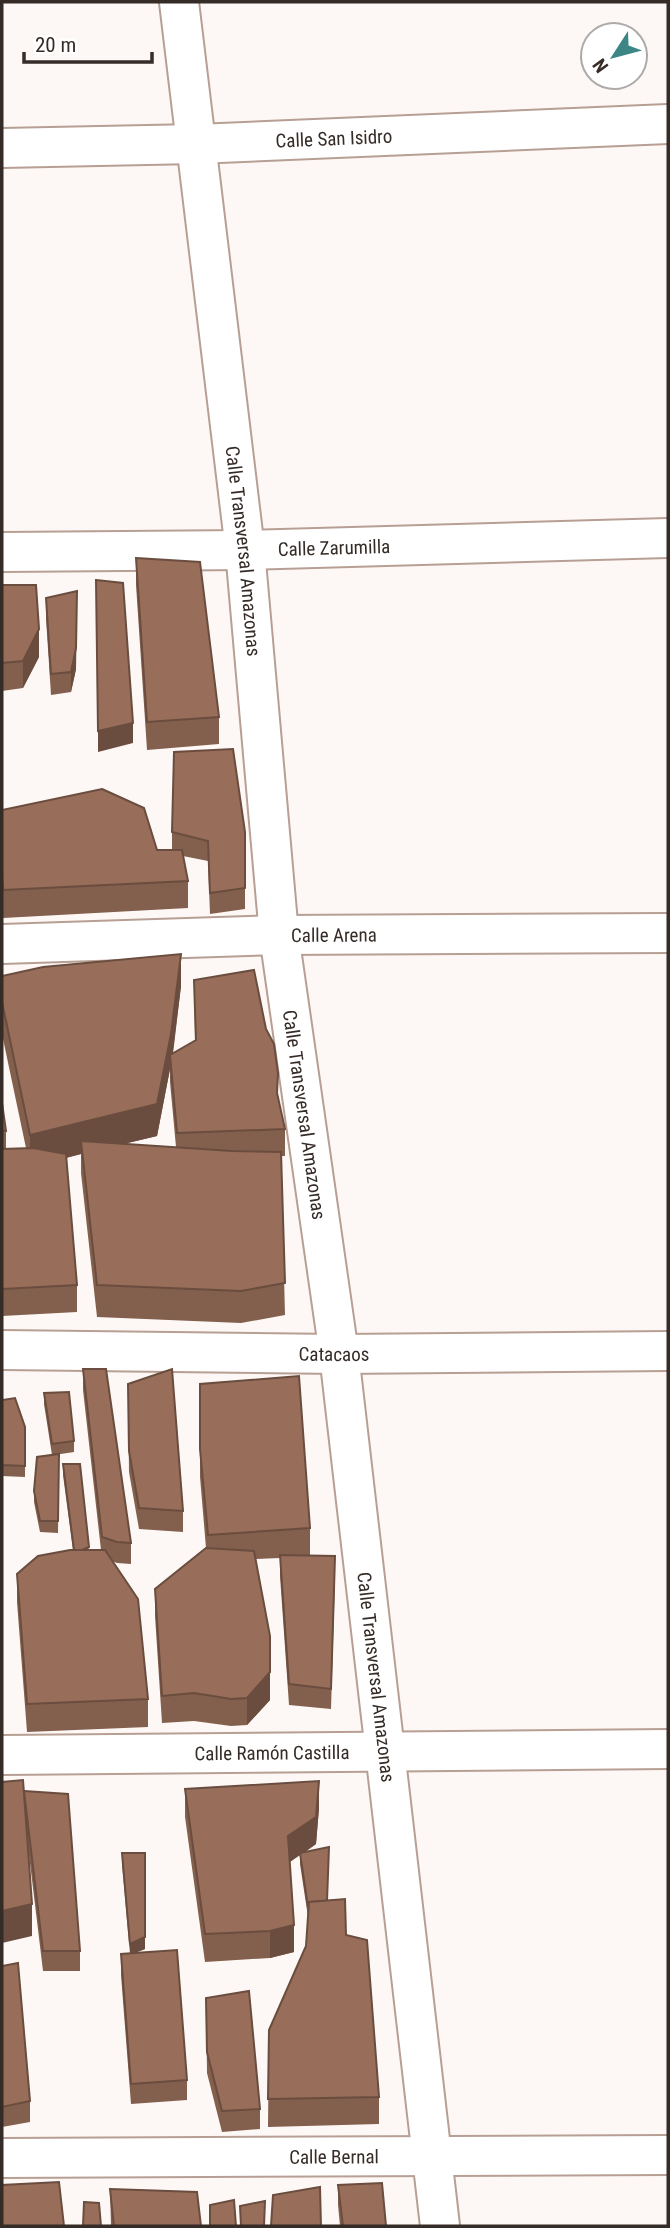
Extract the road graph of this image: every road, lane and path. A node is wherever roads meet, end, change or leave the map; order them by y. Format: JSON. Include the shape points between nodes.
{"nodes":[{"id":1,"x":179,"y":2,"type":"edge"},
{"id":2,"x":668,"y":124,"type":"edge"},
{"id":3,"x":196,"y":144,"type":"junction"},
{"id":4,"x":2,"y":148,"type":"edge"},
{"id":5,"x":668,"y":537,"type":"edge"},
{"id":6,"x":245,"y":550,"type":"junction"},
{"id":7,"x":2,"y":552,"type":"edge"},
{"id":8,"x":668,"y":933,"type":"edge"},
{"id":9,"x":279,"y":935,"type":"junction"},
{"id":10,"x":2,"y":944,"type":"edge"},
{"id":11,"x":2,"y":1350,"type":"edge"},
{"id":12,"x":668,"y":1350,"type":"edge"},
{"id":13,"x":339,"y":1354,"type":"junction"},
{"id":14,"x":668,"y":1749,"type":"edge"},
{"id":15,"x":386,"y":1751,"type":"junction"},
{"id":16,"x":2,"y":1755,"type":"edge"},
{"id":17,"x":668,"y":2155,"type":"edge"},
{"id":18,"x":433,"y":2157,"type":"junction"},
{"id":19,"x":2,"y":2158,"type":"edge"},
{"id":20,"x":440,"y":2226,"type":"edge"}],
"edges":[{"from":1,"to":3,"type":"street","name":"Calle Transversal Amazonas"},
{"from":2,"to":3,"type":"street","name":"Calle San Isidro"},
{"from":3,"to":4,"type":"street","name":"Calle San Isidro"},
{"from":3,"to":6,"type":"street","name":"Calle Transversal Amazonas"},
{"from":5,"to":6,"type":"street","name":"Calle Zarumilla"},
{"from":6,"to":7,"type":"street","name":"Calle Zarumilla"},
{"from":6,"to":9,"type":"street","name":"Calle Transversal Amazonas"},
{"from":8,"to":9,"type":"street","name":"Calle Arena"},
{"from":9,"to":10,"type":"street","name":"Calle Arena"},
{"from":9,"to":13,"type":"street","name":"Calle Transversal Amazonas"},
{"from":11,"to":13,"type":"street","name":"Catacaos"},
{"from":12,"to":13,"type":"street","name":"Catacaos"},
{"from":13,"to":15,"type":"street","name":"Calle Transversal Amazonas"},
{"from":14,"to":15,"type":"street","name":"Calle Ramón Castilla"},
{"from":15,"to":16,"type":"street","name":"Calle Ramón Castilla"},
{"from":15,"to":18,"type":"street","name":"Calle Transversal Amazonas"},
{"from":17,"to":18,"type":"street","name":"Calle Bernal"},
{"from":18,"to":19,"type":"street","name":"Calle Bernal"},
{"from":18,"to":20,"type":"street","name":"Calle Transversal Amazonas"}]}
